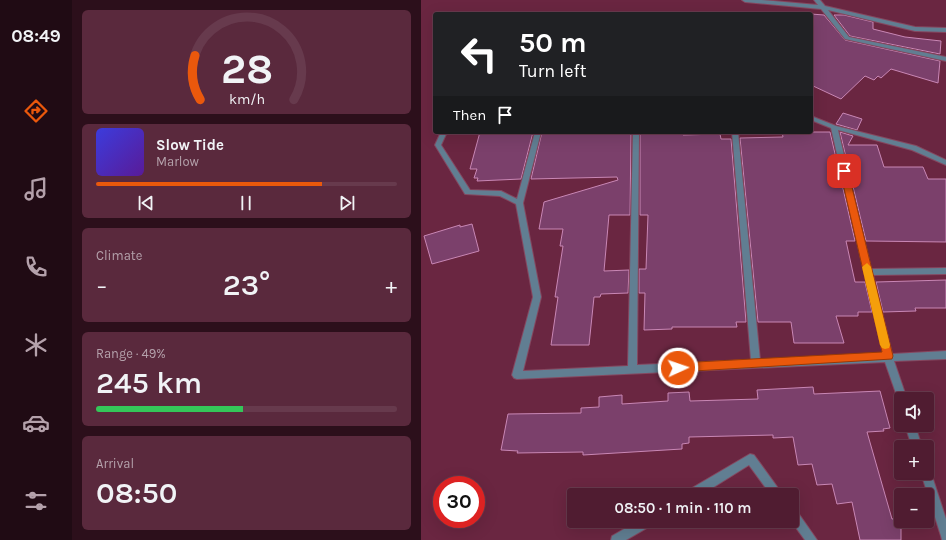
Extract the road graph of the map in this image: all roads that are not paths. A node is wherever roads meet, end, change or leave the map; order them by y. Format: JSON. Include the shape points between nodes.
{"nodes":[{"id":1,"x":745,"y":0,"type":"edge"},
{"id":2,"x":817,"y":0,"type":"edge"},
{"id":3,"x":821,"y":7,"type":"junction"},
{"id":4,"x":946,"y":30,"type":"edge"},
{"id":5,"x":946,"y":59,"type":"edge"},
{"id":6,"x":813,"y":119,"type":"edge"},
{"id":7,"x":834,"y":128,"type":"junction"},
{"id":8,"x":443,"y":134,"type":"edge"},
{"id":9,"x":537,"y":134,"type":"edge"},
{"id":10,"x":636,"y":134,"type":"edge"},
{"id":11,"x":735,"y":134,"type":"edge"},
{"id":12,"x":946,"y":163,"type":"edge"},
{"id":13,"x":519,"y":203,"type":"junction"},
{"id":14,"x":946,"y":271,"type":"edge"},
{"id":15,"x":868,"y":272,"type":"junction"},
{"id":16,"x":946,"y":354,"type":"edge"},
{"id":17,"x":888,"y":356,"type":"junction"},
{"id":18,"x":756,"y":364,"type":"junction"},
{"id":19,"x":632,"y":370,"type":"junction"},
{"id":20,"x":900,"y":392,"type":"edge"},
{"id":21,"x":928,"y":480,"type":"edge"},
{"id":22,"x":702,"y":488,"type":"edge"},
{"id":23,"x":772,"y":488,"type":"edge"},
{"id":24,"x":799,"y":523,"type":"edge"},
{"id":25,"x":636,"y":528,"type":"edge"},
{"id":26,"x":946,"y":536,"type":"edge"},
{"id":27,"x":616,"y":540,"type":"edge"},
{"id":28,"x":812,"y":540,"type":"edge"}],
"edges":[{"from":1,"to":3,"type":"street"},
{"from":2,"to":3,"type":"street"},
{"from":3,"to":4,"type":"street","via":[[915,29]]},
{"from":3,"to":5,"type":"street","via":[[847,38]]},
{"from":6,"to":7,"type":"street"},
{"from":7,"to":12,"type":"street","via":[[914,148]]},
{"from":7,"to":15,"type":"street"},
{"from":8,"to":13,"type":"street","via":[[438,145],[468,192],[501,194]]},
{"from":9,"to":13,"type":"street"},
{"from":10,"to":19,"type":"street"},
{"from":11,"to":18,"type":"street"},
{"from":13,"to":19,"type":"street","via":[[537,297],[517,375]]},
{"from":14,"to":15,"type":"street"},
{"from":15,"to":17,"type":"street"},
{"from":16,"to":17,"type":"street"},
{"from":17,"to":18,"type":"street"},
{"from":17,"to":20,"type":"street"},
{"from":18,"to":19,"type":"street"},
{"from":21,"to":26,"type":"street"},
{"from":22,"to":23,"type":"street","via":[[750,459]]},
{"from":24,"to":28,"type":"street"},
{"from":25,"to":27,"type":"street"}]}
